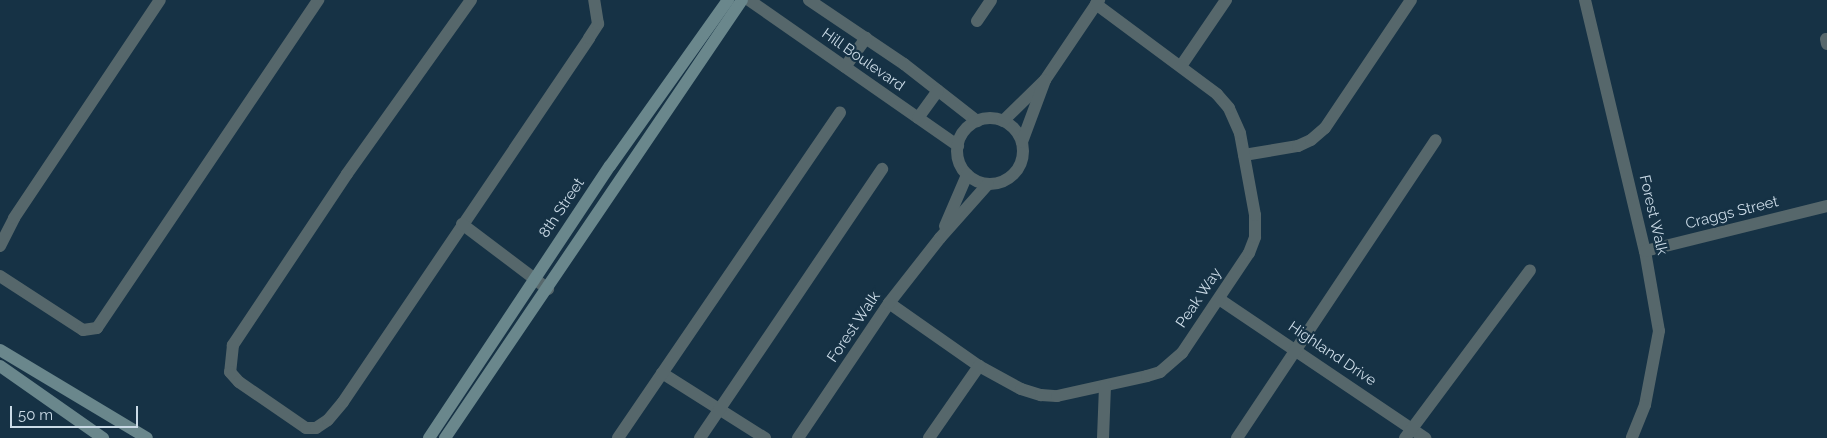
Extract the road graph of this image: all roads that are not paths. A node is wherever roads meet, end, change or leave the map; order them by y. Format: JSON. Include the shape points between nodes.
{"nodes":[{"id":1,"x":160,"y":0,"type":"edge"},
{"id":2,"x":318,"y":0,"type":"edge"},
{"id":3,"x":471,"y":0,"type":"edge"},
{"id":4,"x":594,"y":0,"type":"edge"},
{"id":5,"x":728,"y":0,"type":"edge"},
{"id":6,"x":742,"y":0,"type":"edge"},
{"id":7,"x":749,"y":0,"type":"edge"},
{"id":8,"x":809,"y":0,"type":"edge"},
{"id":9,"x":991,"y":0,"type":"edge"},
{"id":10,"x":1226,"y":0,"type":"edge"},
{"id":11,"x":1410,"y":0,"type":"edge"},
{"id":12,"x":1585,"y":0,"type":"edge"},
{"id":13,"x":1098,"y":2,"type":"edge"},
{"id":14,"x":977,"y":21,"type":"dead end"},
{"id":15,"x":866,"y":38,"type":"junction"},
{"id":16,"x":1181,"y":66,"type":"junction"},
{"id":17,"x":845,"y":67,"type":"junction"},
{"id":18,"x":1045,"y":80,"type":"junction"},
{"id":19,"x":938,"y":90,"type":"junction"},
{"id":20,"x":840,"y":112,"type":"dead end"},
{"id":21,"x":918,"y":118,"type":"junction"},
{"id":22,"x":977,"y":121,"type":"junction"},
{"id":23,"x":1003,"y":121,"type":"junction"},
{"id":24,"x":1436,"y":140,"type":"dead end"},
{"id":25,"x":1022,"y":142,"type":"junction"},
{"id":26,"x":958,"y":146,"type":"junction"},
{"id":27,"x":1244,"y":155,"type":"junction"},
{"id":28,"x":882,"y":169,"type":"dead end"},
{"id":29,"x":967,"y":175,"type":"junction"},
{"id":30,"x":988,"y":184,"type":"junction"},
{"id":31,"x":1827,"y":206,"type":"edge"},
{"id":32,"x":462,"y":224,"type":"junction"},
{"id":33,"x":940,"y":238,"type":"junction"},
{"id":34,"x":0,"y":246,"type":"edge"},
{"id":35,"x":1645,"y":251,"type":"junction"},
{"id":36,"x":1530,"y":270,"type":"dead end"},
{"id":37,"x":0,"y":276,"type":"edge"},
{"id":38,"x":534,"y":277,"type":"junction"},
{"id":39,"x":548,"y":289,"type":"junction"},
{"id":40,"x":1219,"y":299,"type":"junction"},
{"id":41,"x":889,"y":304,"type":"junction"},
{"id":42,"x":1295,"y":348,"type":"junction"},
{"id":43,"x":0,"y":350,"type":"edge"},
{"id":44,"x":0,"y":366,"type":"edge"},
{"id":45,"x":979,"y":366,"type":"junction"},
{"id":46,"x":662,"y":373,"type":"junction"},
{"id":47,"x":1105,"y":386,"type":"junction"},
{"id":48,"x":719,"y":410,"type":"junction"},
{"id":49,"x":1408,"y":433,"type":"edge"},
{"id":50,"x":103,"y":438,"type":"edge"},
{"id":51,"x":147,"y":438,"type":"edge"},
{"id":52,"x":428,"y":438,"type":"edge"},
{"id":53,"x":445,"y":438,"type":"edge"},
{"id":54,"x":618,"y":438,"type":"edge"},
{"id":55,"x":700,"y":438,"type":"edge"},
{"id":56,"x":765,"y":438,"type":"edge"},
{"id":57,"x":798,"y":438,"type":"edge"},
{"id":58,"x":929,"y":438,"type":"edge"},
{"id":59,"x":1102,"y":438,"type":"edge"},
{"id":60,"x":1237,"y":438,"type":"edge"},
{"id":61,"x":1425,"y":438,"type":"edge"},
{"id":62,"x":1632,"y":438,"type":"edge"}],
"edges":[{"from":1,"to":34,"type":"street","via":[[14,218]]},
{"from":2,"to":37,"type":"street","via":[[97,328],[83,330]]},
{"from":3,"to":32,"type":"street","via":[[347,174],[233,345],[230,372],[238,382],[306,428],[316,428],[328,420],[343,402]]},
{"from":4,"to":32,"type":"street","via":[[598,24]]},
{"from":5,"to":38,"type":"street","name":"8th Street"},
{"from":6,"to":39,"type":"street"},
{"from":7,"to":17,"type":"street","name":"Hill Boulevard"},
{"from":8,"to":15,"type":"street","name":"Hill Boulevard"},
{"from":9,"to":14,"type":"street"},
{"from":10,"to":16,"type":"street"},
{"from":11,"to":27,"type":"street","via":[[1318,134],[1298,146]]},
{"from":12,"to":35,"type":"street","name":"Forest Walk"},
{"from":13,"to":16,"type":"street","name":"Peak Way"},
{"from":13,"to":18,"type":"street"},
{"from":15,"to":17,"type":"street"},
{"from":15,"to":19,"type":"street","name":"Hill Boulevard"},
{"from":16,"to":27,"type":"street","name":"Peak Way","via":[[1229,108]]},
{"from":17,"to":21,"type":"street","name":"Hill Boulevard"},
{"from":18,"to":23,"type":"street"},
{"from":18,"to":25,"type":"street"},
{"from":19,"to":21,"type":"street"},
{"from":19,"to":22,"type":"street","name":"Hill Boulevard"},
{"from":20,"to":46,"type":"street"},
{"from":21,"to":26,"type":"street","name":"Hill Boulevard"},
{"from":22,"to":23,"type":"street"},
{"from":22,"to":26,"type":"street","via":[[961,136]]},
{"from":23,"to":25,"type":"street","via":[[1018,133]]},
{"from":24,"to":42,"type":"street"},
{"from":25,"to":30,"type":"street","via":[[1021,163],[1016,172],[999,183]]},
{"from":26,"to":29,"type":"street","via":[[958,156]]},
{"from":27,"to":40,"type":"street","name":"Peak Way","via":[[1255,215],[1254,237],[1249,253]]},
{"from":28,"to":48,"type":"street"},
{"from":29,"to":30,"type":"street"},
{"from":29,"to":33,"type":"street","name":"Forest Walk"},
{"from":30,"to":33,"type":"street","name":"Forest Walk"},
{"from":31,"to":35,"type":"street","name":"Craggs Street"},
{"from":32,"to":38,"type":"street"},
{"from":33,"to":41,"type":"street","name":"Forest Walk"},
{"from":35,"to":62,"type":"street","name":"Forest Walk","via":[[1659,331],[1645,405]]},
{"from":36,"to":49,"type":"street"},
{"from":38,"to":39,"type":"street"},
{"from":38,"to":52,"type":"street","name":"8th Street"},
{"from":39,"to":53,"type":"street"},
{"from":40,"to":42,"type":"street","name":"Highland Drive"},
{"from":40,"to":47,"type":"street","name":"Peak Way","via":[[1182,354],[1170,365],[1160,372]]},
{"from":41,"to":45,"type":"street","name":"Peak Way"},
{"from":41,"to":57,"type":"street","name":"Forest Walk"},
{"from":42,"to":49,"type":"street","name":"Highland Drive"},
{"from":42,"to":60,"type":"street"},
{"from":43,"to":51,"type":"street"},
{"from":44,"to":50,"type":"street"},
{"from":45,"to":47,"type":"street","name":"Peak Way","via":[[1021,389],[1041,395],[1057,396]]},
{"from":45,"to":58,"type":"street"},
{"from":46,"to":48,"type":"street"},
{"from":46,"to":54,"type":"street"},
{"from":47,"to":59,"type":"street"},
{"from":48,"to":55,"type":"street"},
{"from":48,"to":56,"type":"street"},
{"from":49,"to":61,"type":"street","name":"Highland Drive"}]}
